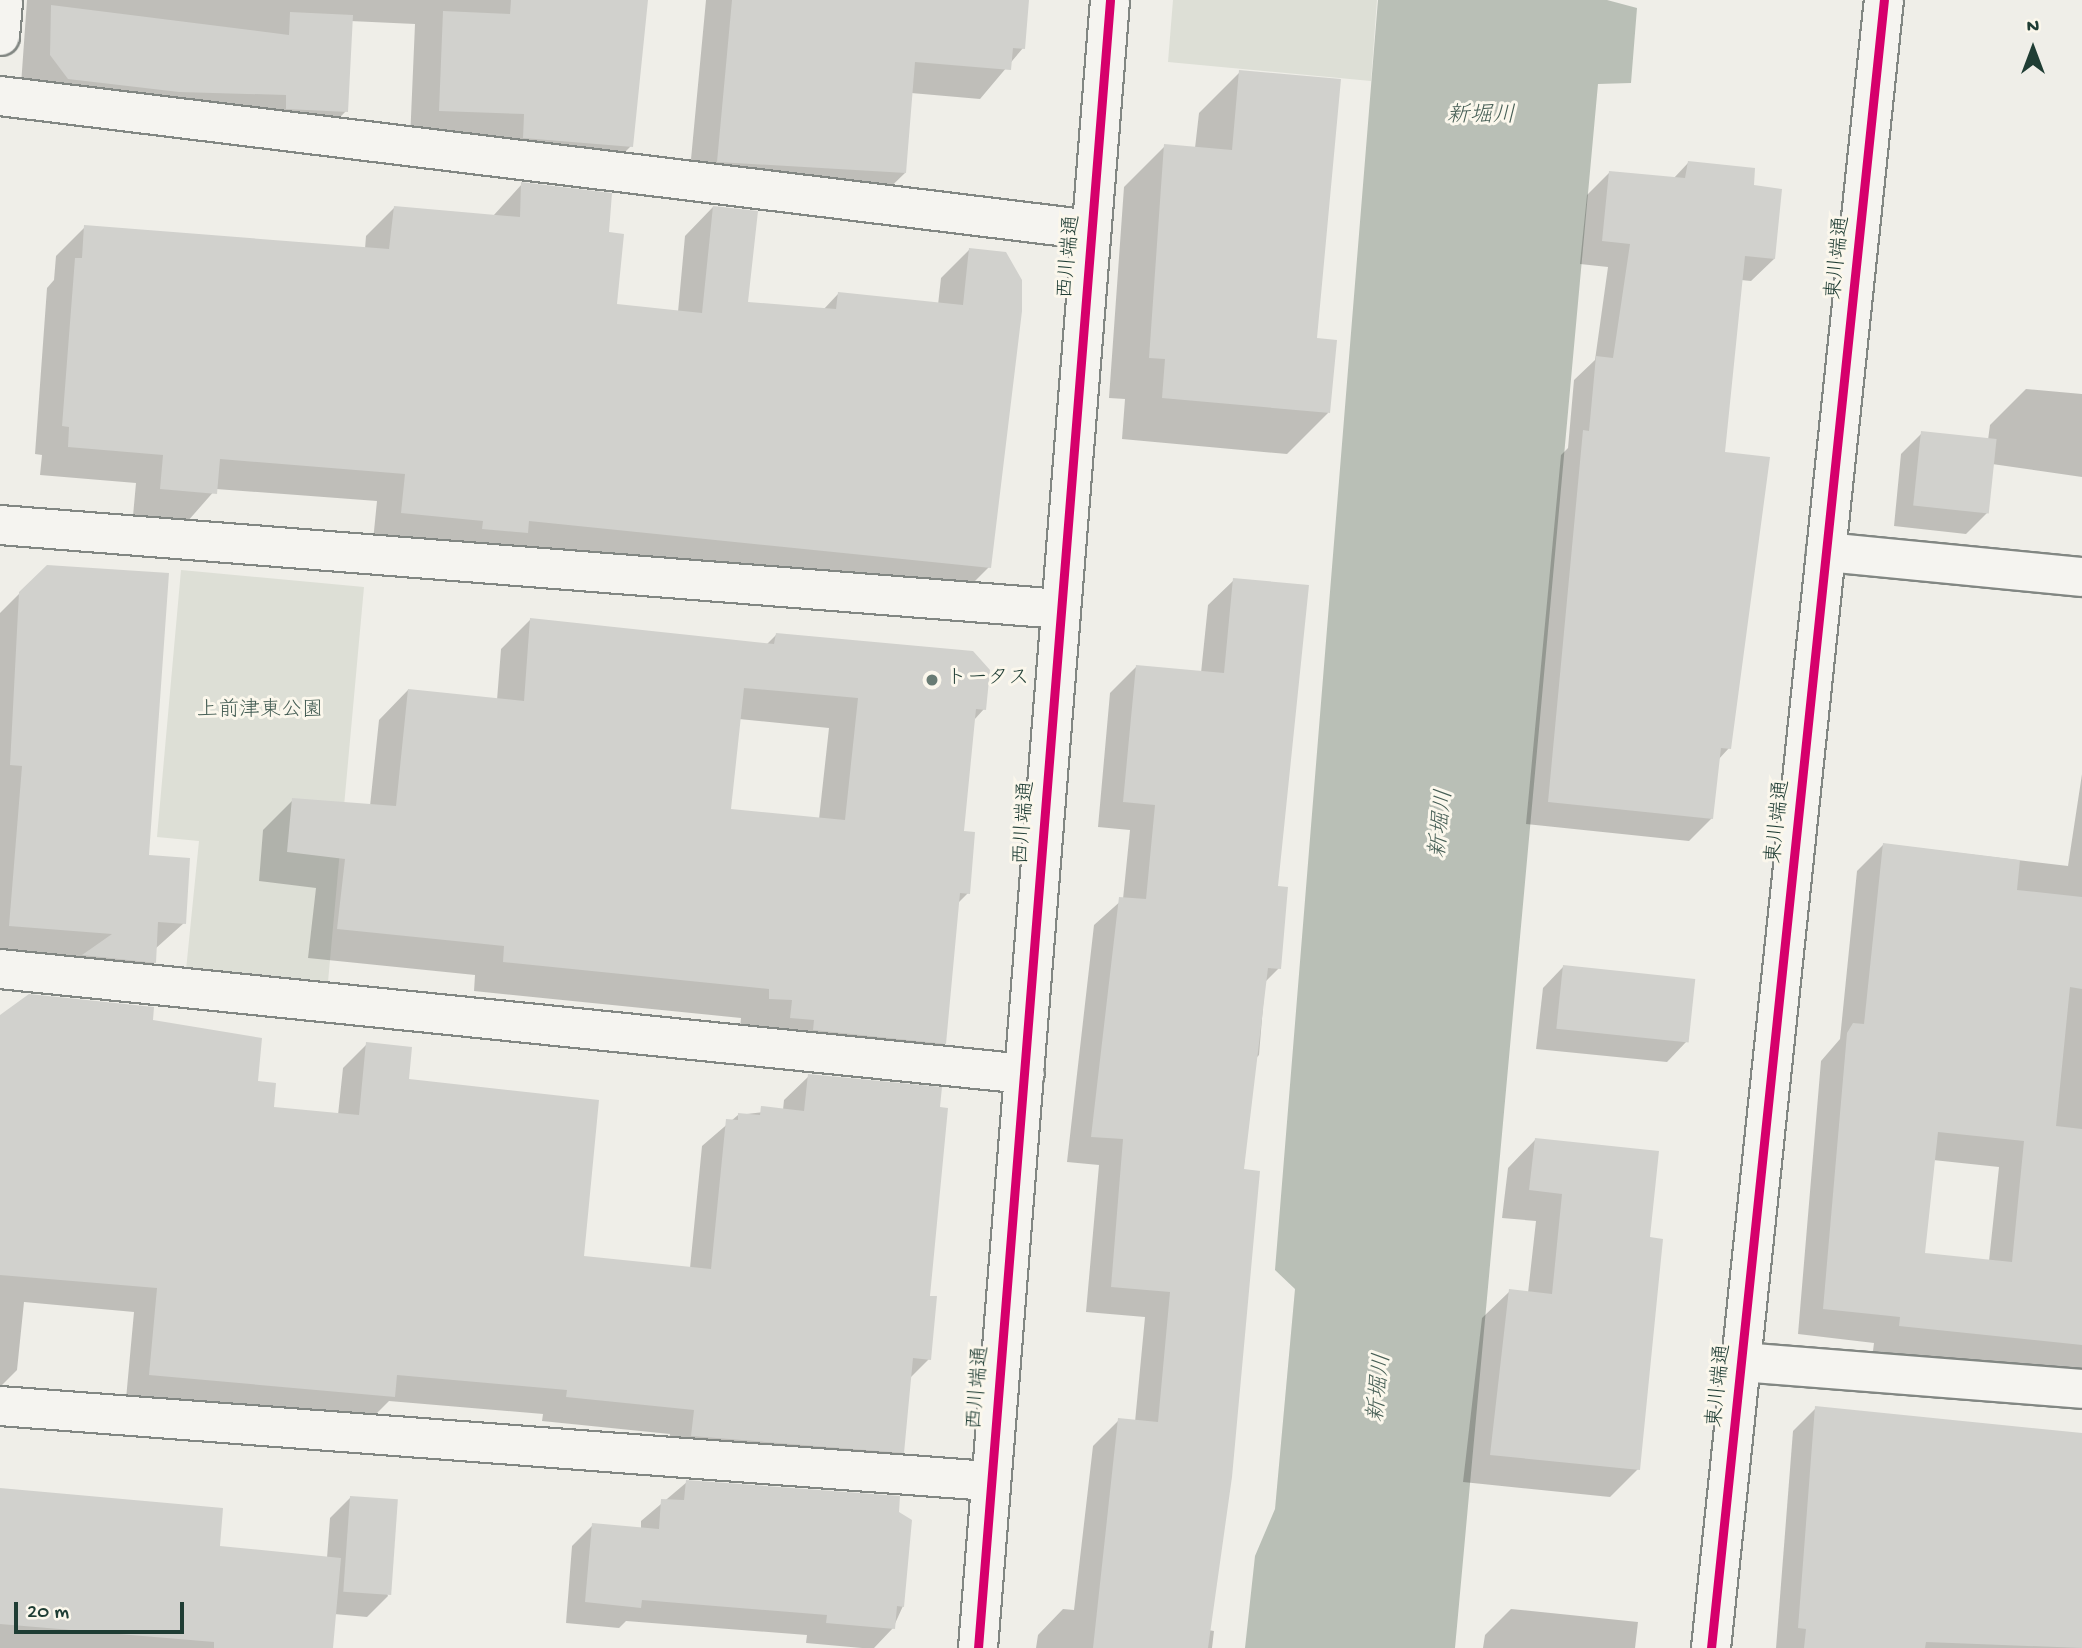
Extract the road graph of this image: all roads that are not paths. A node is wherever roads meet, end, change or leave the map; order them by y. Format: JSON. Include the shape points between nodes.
{"nodes":[{"id":1,"x":3,"y":0,"type":"edge"},
{"id":2,"x":1110,"y":0,"type":"edge"},
{"id":3,"x":1884,"y":0,"type":"edge"},
{"id":4,"x":0,"y":36,"type":"edge"},
{"id":5,"x":0,"y":96,"type":"edge"},
{"id":6,"x":1091,"y":230,"type":"junction"},
{"id":7,"x":0,"y":525,"type":"edge"},
{"id":8,"x":1826,"y":552,"type":"junction"},
{"id":9,"x":2082,"y":577,"type":"edge"},
{"id":10,"x":1060,"y":609,"type":"junction"},
{"id":11,"x":0,"y":969,"type":"edge"},
{"id":12,"x":1026,"y":1074,"type":"junction"},
{"id":13,"x":1741,"y":1362,"type":"junction"},
{"id":14,"x":2082,"y":1389,"type":"edge"},
{"id":15,"x":0,"y":1406,"type":"edge"},
{"id":16,"x":989,"y":1482,"type":"junction"},
{"id":17,"x":978,"y":1648,"type":"edge"},
{"id":18,"x":1711,"y":1648,"type":"edge"}],
"edges":[{"from":1,"to":4,"type":"street"},
{"from":2,"to":6,"type":"street","name":"西川端通"},
{"from":3,"to":8,"type":"street","name":"東川端通"},
{"from":5,"to":6,"type":"street"},
{"from":6,"to":10,"type":"street","name":"西川端通"},
{"from":7,"to":10,"type":"street"},
{"from":8,"to":9,"type":"street"},
{"from":8,"to":13,"type":"street","name":"東川端通"},
{"from":10,"to":12,"type":"street","name":"西川端通"},
{"from":11,"to":12,"type":"street"},
{"from":12,"to":16,"type":"street","name":"西川端通"},
{"from":13,"to":14,"type":"street"},
{"from":13,"to":18,"type":"street","name":"東川端通"},
{"from":15,"to":16,"type":"street"},
{"from":16,"to":17,"type":"street","name":"西川端通"}]}
